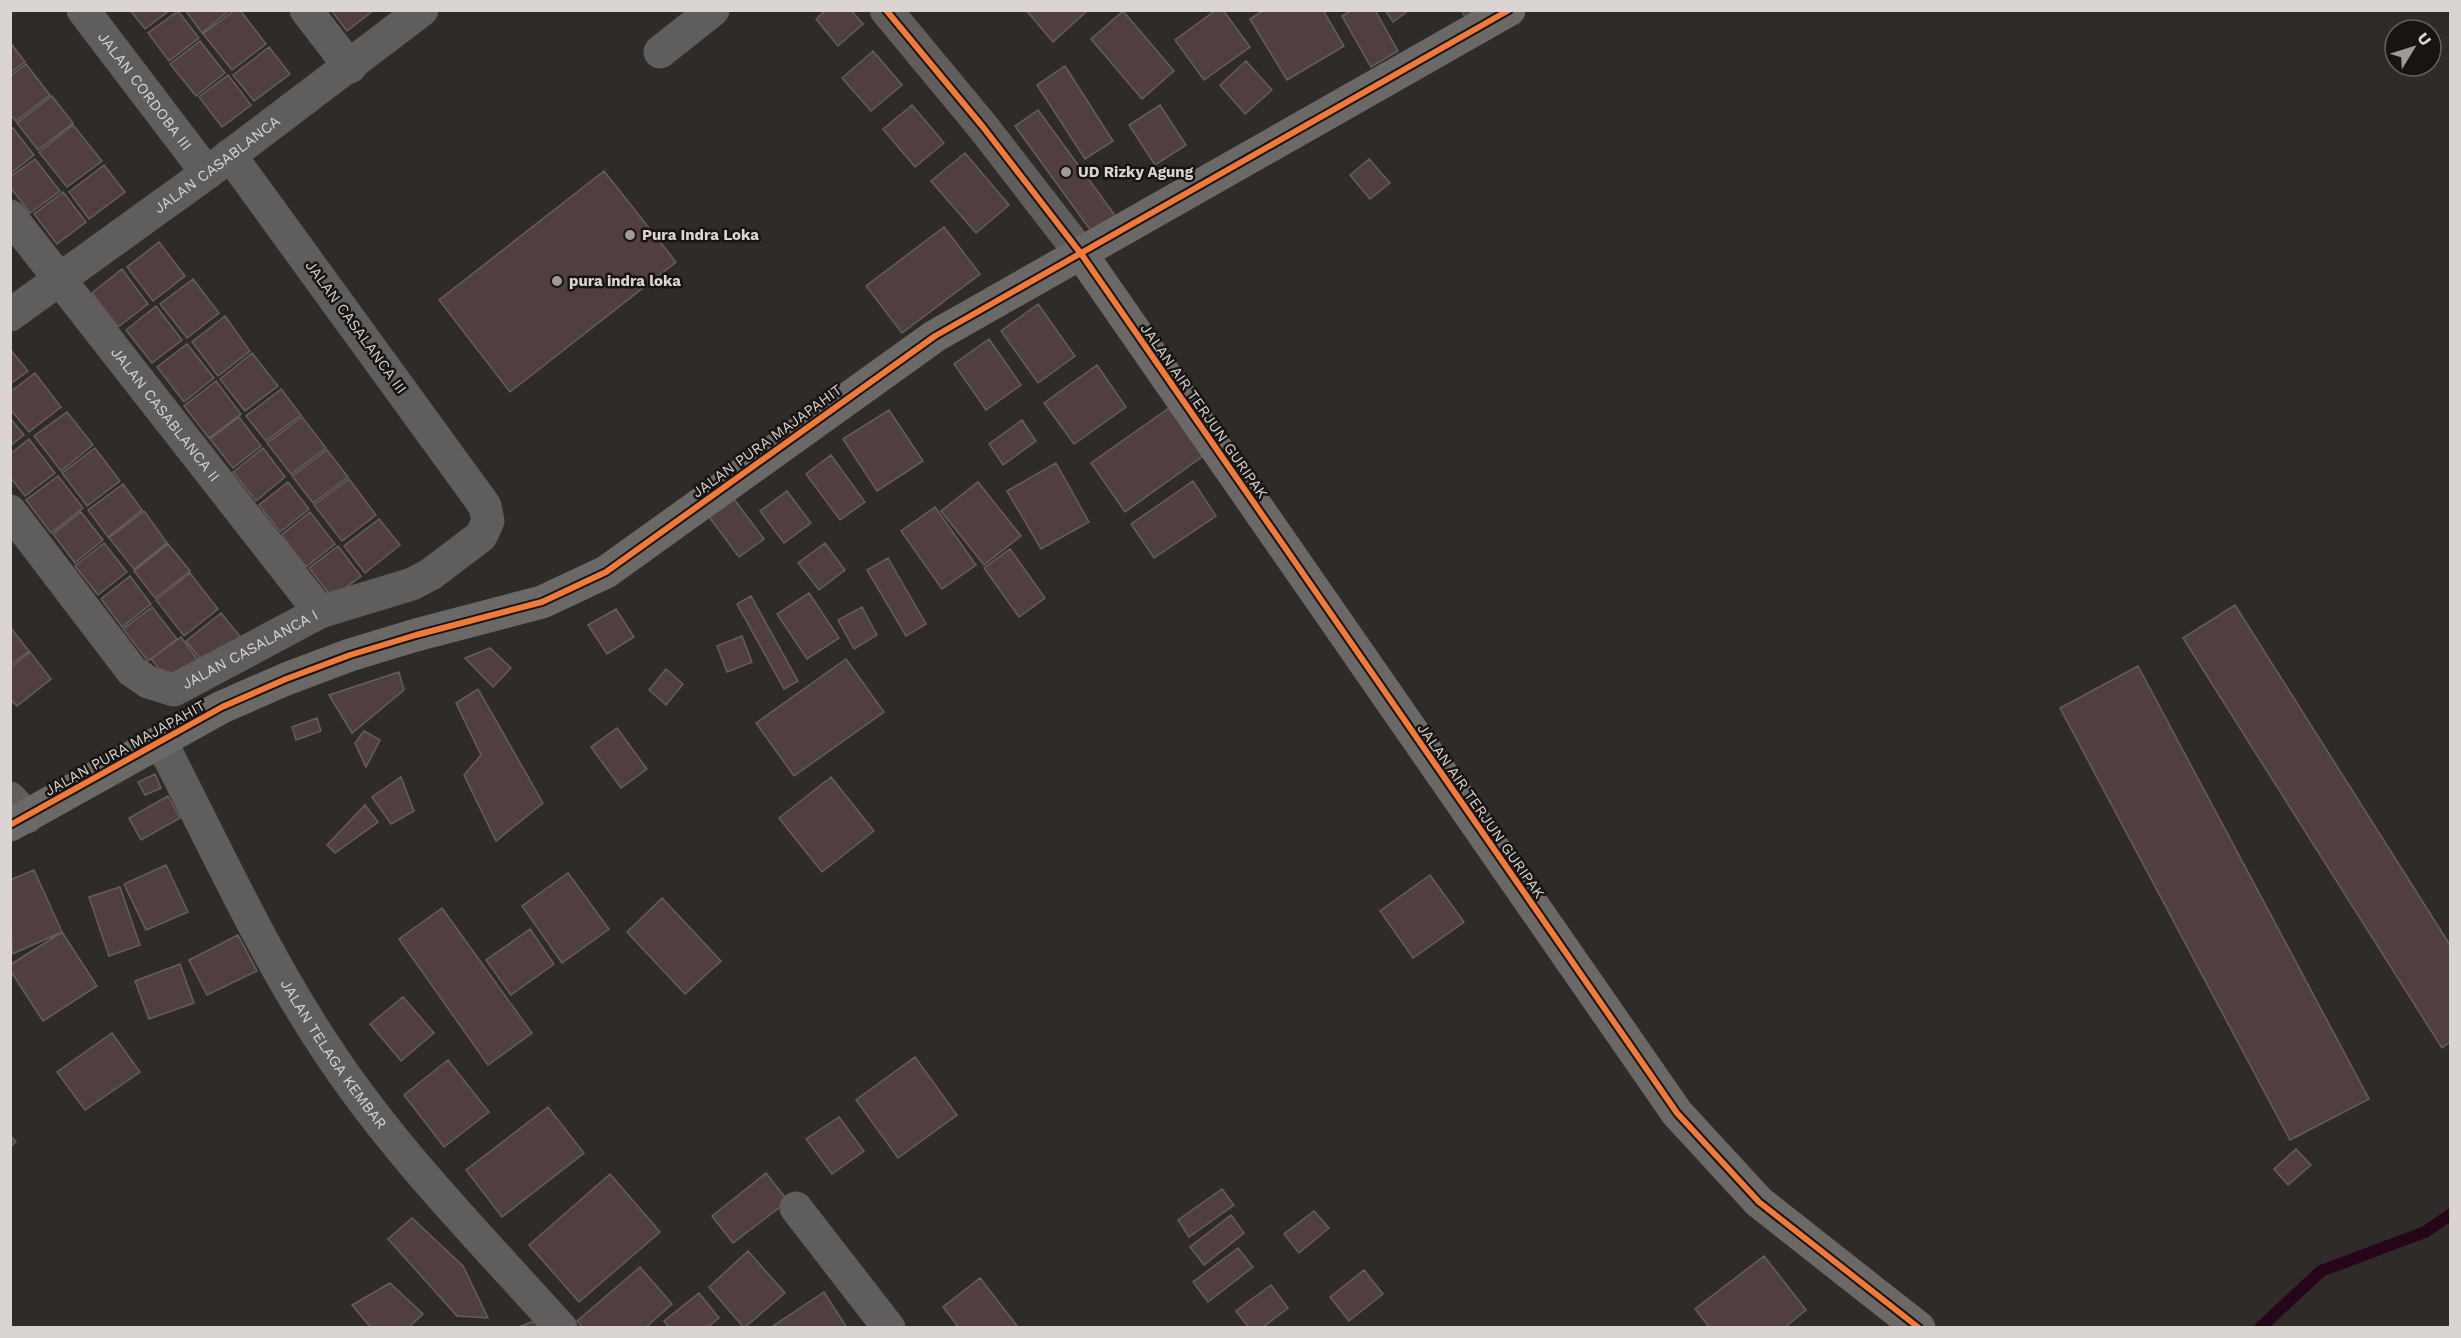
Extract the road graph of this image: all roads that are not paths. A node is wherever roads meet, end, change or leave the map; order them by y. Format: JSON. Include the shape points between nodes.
{"nodes":[{"id":1,"x":83,"y":10,"type":"edge"},
{"id":2,"x":306,"y":10,"type":"edge"},
{"id":3,"x":422,"y":10,"type":"edge"},
{"id":4,"x":713,"y":10,"type":"edge"},
{"id":5,"x":886,"y":10,"type":"edge"},
{"id":6,"x":1509,"y":10,"type":"edge"},
{"id":7,"x":660,"y":52,"type":"dead end"},
{"id":8,"x":350,"y":67,"type":"junction"},
{"id":9,"x":219,"y":164,"type":"junction"},
{"id":10,"x":10,"y":216,"type":"edge"},
{"id":11,"x":1082,"y":255,"type":"junction"},
{"id":12,"x":59,"y":279,"type":"junction"},
{"id":13,"x":10,"y":315,"type":"edge"},
{"id":14,"x":481,"y":500,"type":"joint"},
{"id":15,"x":10,"y":511,"type":"edge"},
{"id":16,"x":320,"y":612,"type":"junction"},
{"id":17,"x":161,"y":742,"type":"junction"},
{"id":18,"x":16,"y":813,"type":"edge"},
{"id":19,"x":796,"y":1208,"type":"dead end"},
{"id":20,"x":561,"y":1328,"type":"edge"},
{"id":21,"x":889,"y":1328,"type":"edge"},
{"id":22,"x":1919,"y":1328,"type":"edge"}],
"edges":[{"from":1,"to":9,"type":"street","name":"JALAN CORDOBA III"},
{"from":2,"to":8,"type":"street"},
{"from":3,"to":8,"type":"street","name":"JALAN CASABLANCA"},
{"from":4,"to":7,"type":"street"},
{"from":5,"to":11,"type":"street"},
{"from":6,"to":11,"type":"street","name":"JALAN PURA MAJAPAHIT"},
{"from":8,"to":9,"type":"street","name":"JALAN CASABLANCA"},
{"from":9,"to":12,"type":"street","name":"JALAN CASABLANCA"},
{"from":9,"to":14,"type":"street","name":"JALAN CASALANCA III"},
{"from":10,"to":12,"type":"street","name":"JALAN CASABLANCA II"},
{"from":11,"to":17,"type":"street","name":"JALAN PURA MAJAPAHIT","via":[[935,336],[625,559],[575,589],[542,603],[350,655],[222,707]]},
{"from":11,"to":22,"type":"street","name":"JALAN AIR TERJUN GURIPAK","via":[[1677,1113],[1759,1202]]},
{"from":12,"to":13,"type":"street","name":"JALAN CASABLANCA"},
{"from":12,"to":16,"type":"street","name":"JALAN CASABLANCA II"},
{"from":14,"to":16,"type":"street","name":"JALAN CASALANCA I","via":[[488,514],[486,529],[450,562],[412,584]]},
{"from":15,"to":16,"type":"street","name":"JALAN CASALANCA I","via":[[125,664],[157,686],[174,690],[186,685]]},
{"from":17,"to":18,"type":"street","name":"JALAN PURA MAJAPAHIT"},
{"from":17,"to":20,"type":"street","name":"JALAN TELAGA KEMBAR","via":[[296,1000],[329,1053],[404,1154]]},
{"from":19,"to":21,"type":"street"}]}
